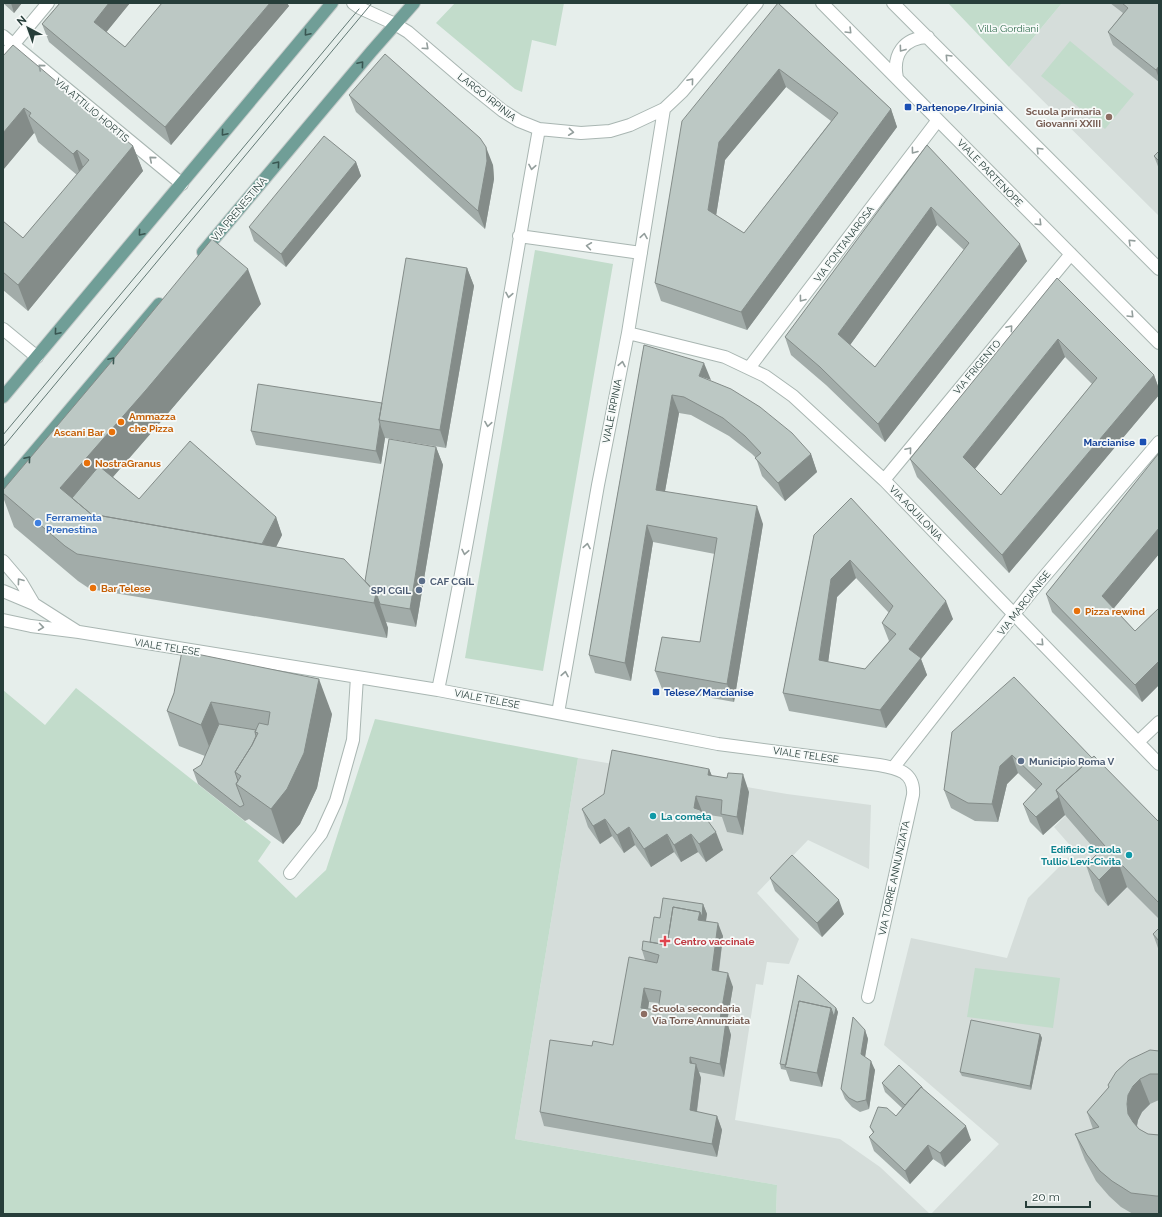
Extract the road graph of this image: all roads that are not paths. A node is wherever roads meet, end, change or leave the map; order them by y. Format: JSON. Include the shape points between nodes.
{"nodes":[{"id":1,"x":48,"y":3,"type":"edge"},
{"id":2,"x":332,"y":3,"type":"edge"},
{"id":3,"x":353,"y":3,"type":"edge"},
{"id":4,"x":414,"y":3,"type":"edge"},
{"id":5,"x":757,"y":3,"type":"edge"},
{"id":6,"x":822,"y":3,"type":"edge"},
{"id":7,"x":893,"y":3,"type":"edge"},
{"id":8,"x":395,"y":24,"type":"junction"},
{"id":9,"x":3,"y":36,"type":"edge"},
{"id":10,"x":928,"y":37,"type":"junction"},
{"id":11,"x":13,"y":45,"type":"junction"},
{"id":12,"x":3,"y":57,"type":"edge"},
{"id":13,"x":897,"y":78,"type":"junction"},
{"id":14,"x":664,"y":109,"type":"junction"},
{"id":15,"x":938,"y":120,"type":"junction"},
{"id":16,"x":539,"y":129,"type":"junction"},
{"id":17,"x":182,"y":184,"type":"junction"},
{"id":18,"x":520,"y":236,"type":"junction"},
{"id":19,"x":641,"y":253,"type":"junction"},
{"id":20,"x":1071,"y":254,"type":"junction"},
{"id":21,"x":198,"y":258,"type":"edge"},
{"id":22,"x":1159,"y":269,"type":"edge"},
{"id":23,"x":167,"y":295,"type":"edge"},
{"id":24,"x":3,"y":329,"type":"edge"},
{"id":25,"x":628,"y":333,"type":"junction"},
{"id":26,"x":1159,"y":343,"type":"edge"},
{"id":27,"x":37,"y":357,"type":"junction"},
{"id":28,"x":749,"y":368,"type":"junction"},
{"id":29,"x":3,"y":397,"type":"edge"},
{"id":30,"x":1159,"y":442,"type":"edge"},
{"id":31,"x":884,"y":480,"type":"junction"},
{"id":32,"x":3,"y":489,"type":"edge"},
{"id":33,"x":3,"y":561,"type":"edge"},
{"id":34,"x":3,"y":591,"type":"edge"},
{"id":35,"x":34,"y":604,"type":"junction"},
{"id":36,"x":1014,"y":615,"type":"junction"},
{"id":37,"x":3,"y":620,"type":"edge"},
{"id":38,"x":79,"y":632,"type":"junction"},
{"id":39,"x":357,"y":677,"type":"junction"},
{"id":40,"x":438,"y":690,"type":"junction"},
{"id":41,"x":558,"y":713,"type":"junction"},
{"id":42,"x":1159,"y":722,"type":"edge"},
{"id":43,"x":1138,"y":742,"type":"junction"},
{"id":44,"x":1159,"y":764,"type":"edge"},
{"id":45,"x":893,"y":768,"type":"junction"},
{"id":46,"x":290,"y":873,"type":"dead end"},
{"id":47,"x":868,"y":997,"type":"dead end"}],
"edges":[{"from":1,"to":11,"type":"street"},
{"from":2,"to":17,"type":"main road","one_way":true},
{"from":3,"to":8,"type":"street","name":"LARGO IRPINIA"},
{"from":4,"to":8,"type":"main road","name":"VIA PRENESTINA"},
{"from":14,"to":5,"type":"street","name":"LARGO IRPINIA","one_way":true,"via":[[682,92]]},
{"from":6,"to":13,"type":"street","name":"VIALE PARTENOPE","one_way":true},
{"from":7,"to":10,"type":"street"},
{"from":8,"to":16,"type":"street","name":"LARGO IRPINIA","one_way":true,"via":[[503,111],[519,122]]},
{"from":21,"to":8,"type":"main road","name":"VIA PRENESTINA","one_way":true},
{"from":9,"to":11,"type":"street","name":"VIA ATTILIO HORTIS"},
{"from":10,"to":13,"type":"street","one_way":true,"via":[[916,38],[903,47],[896,63]]},
{"from":22,"to":10,"type":"street","one_way":true},
{"from":11,"to":12,"type":"street"},
{"from":17,"to":11,"type":"street","name":"VIA ATTILIO HORTIS","one_way":true},
{"from":13,"to":15,"type":"street","name":"VIALE PARTENOPE"},
{"from":16,"to":14,"type":"street","name":"LARGO IRPINIA","one_way":true,"via":[[581,134],[610,131]]},
{"from":19,"to":14,"type":"street","name":"VIALE IRPINIA","one_way":true},
{"from":15,"to":20,"type":"street","name":"VIALE PARTENOPE","one_way":true},
{"from":15,"to":28,"type":"street","name":"VIA FONTANAROSA","one_way":true},
{"from":16,"to":18,"type":"street","one_way":true},
{"from":17,"to":27,"type":"main road","one_way":true},
{"from":19,"to":18,"type":"street","one_way":true},
{"from":18,"to":40,"type":"street","one_way":true,"via":[[483,456]]},
{"from":19,"to":25,"type":"street","name":"VIALE IRPINIA"},
{"from":20,"to":26,"type":"street","name":"VIALE PARTENOPE","one_way":true},
{"from":31,"to":20,"type":"street","name":"VIA FRIGENTO","one_way":true},
{"from":32,"to":23,"type":"main road","one_way":true},
{"from":24,"to":27,"type":"street"},
{"from":25,"to":28,"type":"street","name":"VIA AQUILONIA","via":[[725,357]]},
{"from":41,"to":25,"type":"street","name":"VIALE IRPINIA","one_way":true},
{"from":27,"to":29,"type":"main road"},
{"from":28,"to":31,"type":"street","name":"VIA AQUILONIA","via":[[793,396]]},
{"from":30,"to":36,"type":"street","name":"VIA MARCIANISE"},
{"from":31,"to":36,"type":"street","name":"VIA AQUILONIA"},
{"from":35,"to":33,"type":"street","one_way":true,"via":[[21,582]]},
{"from":34,"to":35,"type":"street"},
{"from":35,"to":38,"type":"street"},
{"from":36,"to":43,"type":"street","name":"VIA AQUILONIA","one_way":true},
{"from":36,"to":45,"type":"street","name":"VIA MARCIANISE"},
{"from":37,"to":38,"type":"street","name":"VIALE TELESE","one_way":true},
{"from":38,"to":39,"type":"street","name":"VIALE TELESE"},
{"from":39,"to":40,"type":"street","name":"VIALE TELESE"},
{"from":39,"to":46,"type":"street","via":[[353,740],[336,801],[321,834]]},
{"from":40,"to":41,"type":"street","name":"VIALE TELESE"},
{"from":41,"to":45,"type":"street","name":"VIALE TELESE","via":[[718,744]]},
{"from":42,"to":43,"type":"street"},
{"from":43,"to":44,"type":"street","name":"VIA AQUILONIA"},
{"from":45,"to":47,"type":"street","name":"VIA TORRE ANNUNZIATA","via":[[902,771],[910,779],[913,795]]}]}
